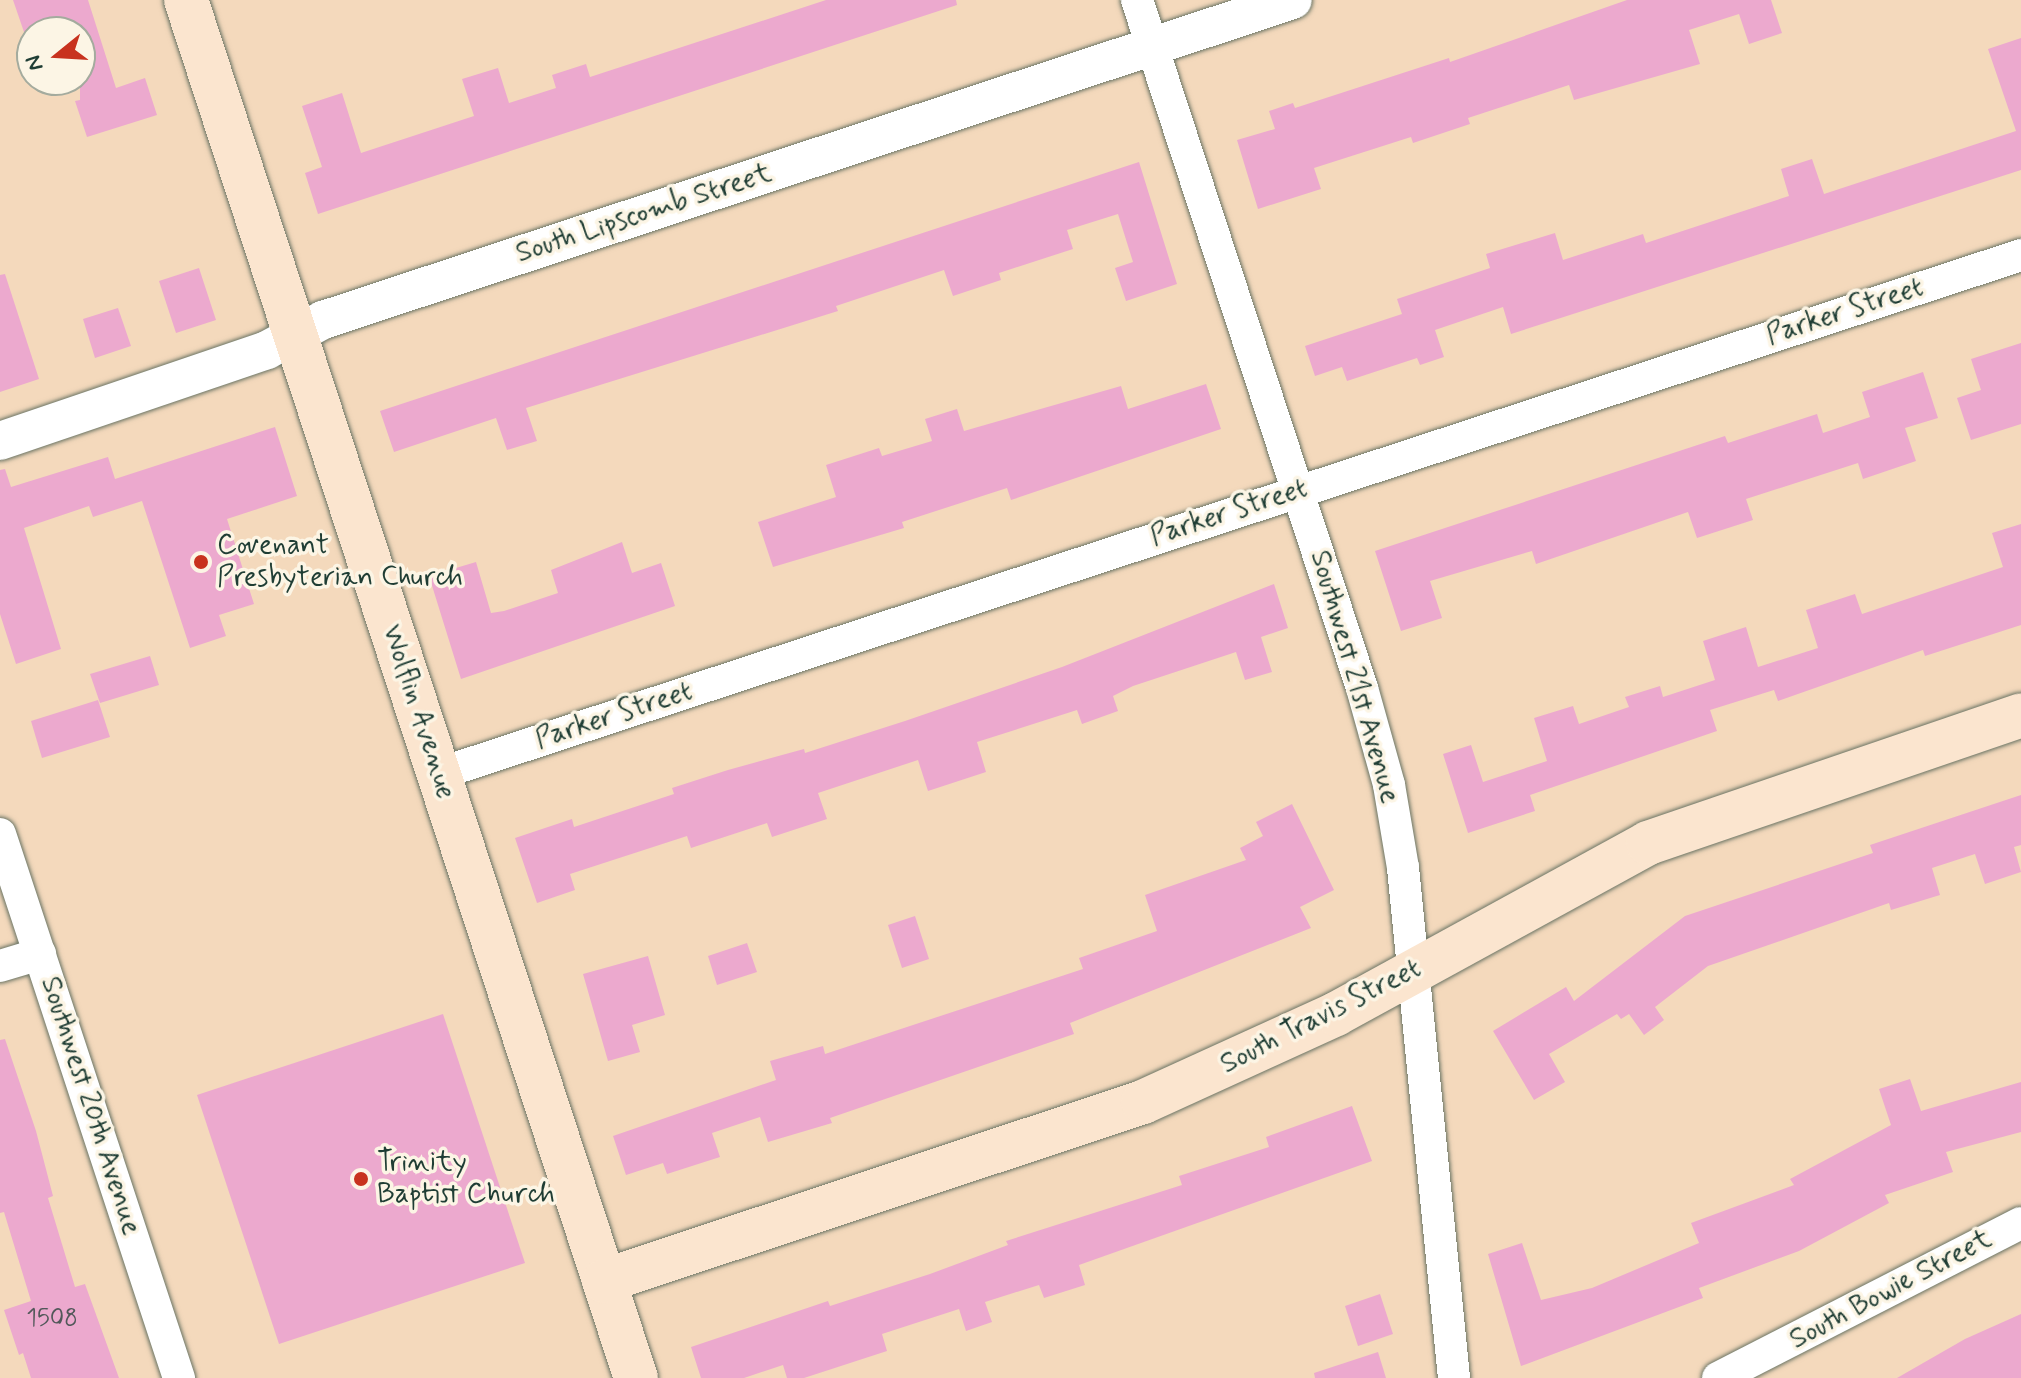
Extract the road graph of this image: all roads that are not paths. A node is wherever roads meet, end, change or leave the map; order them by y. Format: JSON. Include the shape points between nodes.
{"nodes":[{"id":1,"x":186,"y":0,"type":"edge"},
{"id":2,"x":1137,"y":0,"type":"edge"},
{"id":3,"x":1293,"y":0,"type":"edge"},
{"id":4,"x":1152,"y":47,"type":"junction"},
{"id":5,"x":2021,"y":255,"type":"edge"},
{"id":6,"x":296,"y":335,"type":"junction"},
{"id":7,"x":0,"y":441,"type":"edge"},
{"id":8,"x":1298,"y":490,"type":"junction"},
{"id":9,"x":2021,"y":715,"type":"edge"},
{"id":10,"x":438,"y":774,"type":"junction"},
{"id":11,"x":0,"y":834,"type":"edge"},
{"id":12,"x":40,"y":954,"type":"junction"},
{"id":13,"x":0,"y":966,"type":"edge"},
{"id":14,"x":1413,"y":971,"type":"junction"},
{"id":15,"x":2021,"y":1223,"type":"edge"},
{"id":16,"x":604,"y":1281,"type":"junction"},
{"id":17,"x":179,"y":1378,"type":"edge"},
{"id":18,"x":636,"y":1378,"type":"edge"},
{"id":19,"x":1454,"y":1378,"type":"edge"},
{"id":20,"x":1718,"y":1378,"type":"edge"}],
"edges":[{"from":1,"to":6,"type":"main road","name":"Wolflin Avenue"},
{"from":2,"to":4,"type":"street","name":"Southwest 21st Avenue"},
{"from":3,"to":4,"type":"street","name":"South Lipscomb Street"},
{"from":4,"to":6,"type":"street","name":"South Lipscomb Street","via":[[323,320]]},
{"from":4,"to":8,"type":"street","name":"Southwest 21st Avenue"},
{"from":5,"to":8,"type":"street","name":"Parker Street"},
{"from":6,"to":7,"type":"street","name":"South Lipscomb Street","via":[[267,350]]},
{"from":6,"to":10,"type":"main road","name":"Wolflin Avenue"},
{"from":8,"to":10,"type":"street","name":"Parker Street"},
{"from":8,"to":14,"type":"street","name":"Southwest 21st Avenue","via":[[1389,785]]},
{"from":9,"to":14,"type":"main road","name":"South Travis Street","via":[[1648,843]]},
{"from":10,"to":16,"type":"main road","name":"Wolflin Avenue"},
{"from":11,"to":12,"type":"street","name":"Southwest 20th Avenue"},
{"from":12,"to":13,"type":"street"},
{"from":12,"to":17,"type":"street","name":"Southwest 20th Avenue"},
{"from":14,"to":16,"type":"main road","name":"South Travis Street","via":[[1336,1014],[1143,1102]]},
{"from":14,"to":19,"type":"street","name":"Southwest 21st Avenue"},
{"from":15,"to":20,"type":"street","name":"South Bowie Street"},
{"from":16,"to":18,"type":"main road","name":"Wolflin Avenue"}]}
